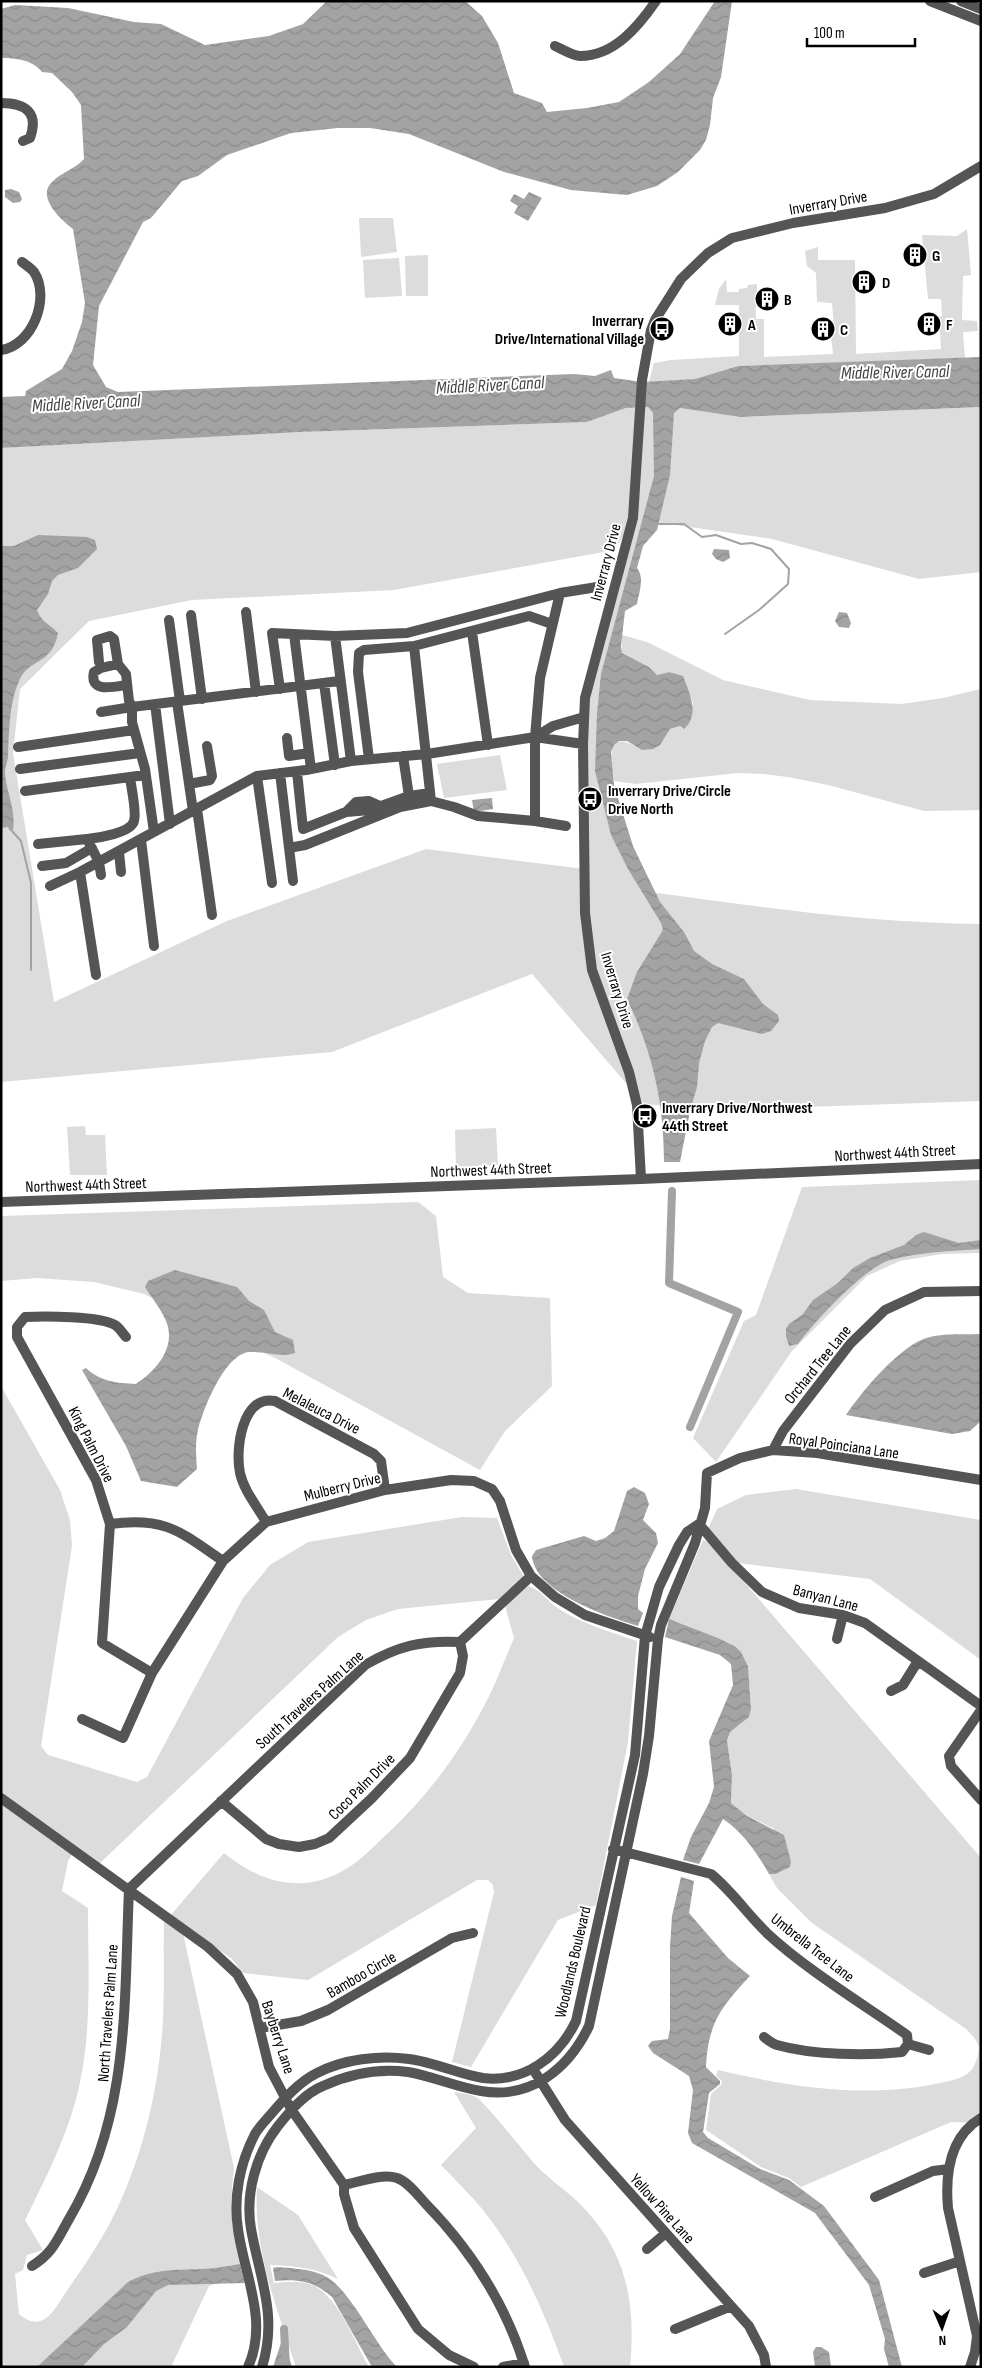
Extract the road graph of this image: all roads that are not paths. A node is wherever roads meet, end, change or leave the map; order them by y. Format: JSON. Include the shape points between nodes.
{"nodes":[{"id":1,"x":656,"y":1,"type":"edge"},
{"id":2,"x":930,"y":1,"type":"edge"},
{"id":3,"x":961,"y":1,"type":"edge"},
{"id":4,"x":981,"y":9,"type":"edge"},
{"id":5,"x":981,"y":21,"type":"edge"},
{"id":6,"x":555,"y":46,"type":"dead end"},
{"id":7,"x":1,"y":103,"type":"edge"},
{"id":8,"x":23,"y":141,"type":"dead end"},
{"id":9,"x":981,"y":166,"type":"edge"},
{"id":10,"x":22,"y":262,"type":"dead end"},
{"id":11,"x":1,"y":350,"type":"edge"},
{"id":12,"x":597,"y":587,"type":"dead end"},
{"id":13,"x":560,"y":593,"type":"junction"},
{"id":14,"x":246,"y":612,"type":"dead end"},
{"id":15,"x":192,"y":615,"type":"dead end"},
{"id":16,"x":169,"y":620,"type":"dead end"},
{"id":17,"x":552,"y":624,"type":"junction"},
{"id":18,"x":472,"y":632,"type":"junction"},
{"id":19,"x":294,"y":634,"type":"junction"},
{"id":20,"x":334,"y":636,"type":"junction"},
{"id":21,"x":414,"y":646,"type":"junction"},
{"id":22,"x":99,"y":662,"type":"dead end"},
{"id":23,"x":118,"y":664,"type":"junction"},
{"id":24,"x":339,"y":681,"type":"junction"},
{"id":25,"x":324,"y":683,"type":"junction"},
{"id":26,"x":126,"y":685,"type":"junction"},
{"id":27,"x":301,"y":686,"type":"junction"},
{"id":28,"x":280,"y":689,"type":"junction"},
{"id":29,"x":256,"y":692,"type":"junction"},
{"id":30,"x":202,"y":699,"type":"junction"},
{"id":31,"x":179,"y":702,"type":"junction"},
{"id":32,"x":155,"y":704,"type":"junction"},
{"id":33,"x":132,"y":707,"type":"junction"},
{"id":34,"x":101,"y":712,"type":"dead end"},
{"id":35,"x":584,"y":717,"type":"junction"},
{"id":36,"x":553,"y":726,"type":"junction"},
{"id":37,"x":134,"y":730,"type":"junction"},
{"id":38,"x":535,"y":736,"type":"junction"},
{"id":39,"x":287,"y":738,"type":"dead end"},
{"id":40,"x":554,"y":741,"type":"junction"},
{"id":41,"x":583,"y":744,"type":"junction"},
{"id":42,"x":488,"y":745,"type":"junction"},
{"id":43,"x":207,"y":746,"type":"dead end"},
{"id":44,"x":18,"y":747,"type":"dead end"},
{"id":45,"x":140,"y":753,"type":"junction"},
{"id":46,"x":309,"y":753,"type":"junction"},
{"id":47,"x":427,"y":754,"type":"junction"},
{"id":48,"x":403,"y":756,"type":"junction"},
{"id":49,"x":369,"y":759,"type":"junction"},
{"id":50,"x":351,"y":761,"type":"junction"},
{"id":51,"x":335,"y":764,"type":"junction"},
{"id":52,"x":20,"y":769,"type":"dead end"},
{"id":53,"x":311,"y":770,"type":"junction"},
{"id":54,"x":297,"y":772,"type":"junction"},
{"id":55,"x":280,"y":773,"type":"junction"},
{"id":56,"x":145,"y":775,"type":"junction"},
{"id":57,"x":257,"y":776,"type":"junction"},
{"id":58,"x":130,"y":777,"type":"junction"},
{"id":59,"x":189,"y":784,"type":"junction"},
{"id":60,"x":25,"y":791,"type":"dead end"},
{"id":61,"x":409,"y":796,"type":"junction"},
{"id":62,"x":431,"y":797,"type":"junction"},
{"id":63,"x":195,"y":810,"type":"junction"},
{"id":64,"x":535,"y":820,"type":"junction"},
{"id":65,"x":170,"y":824,"type":"junction"},
{"id":66,"x":566,"y":826,"type":"dead end"},
{"id":67,"x":303,"y":829,"type":"junction"},
{"id":68,"x":154,"y":832,"type":"junction"},
{"id":69,"x":141,"y":840,"type":"junction"},
{"id":70,"x":90,"y":843,"type":"junction"},
{"id":71,"x":38,"y":844,"type":"dead end"},
{"id":72,"x":306,"y":845,"type":"junction"},
{"id":73,"x":289,"y":848,"type":"junction"},
{"id":74,"x":119,"y":852,"type":"junction"},
{"id":75,"x":99,"y":862,"type":"junction"},
{"id":76,"x":42,"y":866,"type":"dead end"},
{"id":77,"x":80,"y":872,"type":"junction"},
{"id":78,"x":121,"y":872,"type":"dead end"},
{"id":79,"x":101,"y":875,"type":"dead end"},
{"id":80,"x":293,"y":881,"type":"dead end"},
{"id":81,"x":272,"y":883,"type":"dead end"},
{"id":82,"x":50,"y":886,"type":"dead end"},
{"id":83,"x":212,"y":915,"type":"dead end"},
{"id":84,"x":154,"y":946,"type":"dead end"},
{"id":85,"x":96,"y":976,"type":"dead end"},
{"id":86,"x":981,"y":1164,"type":"edge"},
{"id":87,"x":641,"y":1179,"type":"junction"},
{"id":88,"x":1,"y":1202,"type":"edge"},
{"id":89,"x":981,"y":1291,"type":"edge"},
{"id":90,"x":126,"y":1337,"type":"dead end"},
{"id":91,"x":773,"y":1450,"type":"junction"},
{"id":92,"x":707,"y":1473,"type":"joint"},
{"id":93,"x":981,"y":1480,"type":"edge"},
{"id":94,"x":385,"y":1490,"type":"junction"},
{"id":95,"x":266,"y":1522,"type":"junction"},
{"id":96,"x":110,"y":1524,"type":"junction"},
{"id":97,"x":699,"y":1524,"type":"junction"},
{"id":98,"x":223,"y":1561,"type":"junction"},
{"id":99,"x":531,"y":1576,"type":"junction"},
{"id":100,"x":843,"y":1615,"type":"junction"},
{"id":101,"x":645,"y":1636,"type":"junction"},
{"id":102,"x":658,"y":1639,"type":"junction"},
{"id":103,"x":837,"y":1639,"type":"dead end"},
{"id":104,"x":460,"y":1642,"type":"junction"},
{"id":105,"x":918,"y":1660,"type":"junction"},
{"id":106,"x":152,"y":1673,"type":"junction"},
{"id":107,"x":891,"y":1692,"type":"dead end"},
{"id":108,"x":981,"y":1706,"type":"edge"},
{"id":109,"x":981,"y":1710,"type":"edge"},
{"id":110,"x":82,"y":1719,"type":"dead end"},
{"id":111,"x":1,"y":1798,"type":"edge"},
{"id":112,"x":981,"y":1800,"type":"edge"},
{"id":113,"x":221,"y":1801,"type":"junction"},
{"id":114,"x":613,"y":1849,"type":"junction"},
{"id":115,"x":628,"y":1852,"type":"junction"},
{"id":116,"x":129,"y":1889,"type":"junction"},
{"id":117,"x":473,"y":1934,"type":"dead end"},
{"id":118,"x":260,"y":2028,"type":"junction"},
{"id":119,"x":764,"y":2037,"type":"dead end"},
{"id":120,"x":908,"y":2044,"type":"junction"},
{"id":121,"x":929,"y":2050,"type":"dead end"},
{"id":122,"x":534,"y":2070,"type":"junction"},
{"id":123,"x":540,"y":2083,"type":"junction"},
{"id":124,"x":285,"y":2097,"type":"junction"},
{"id":125,"x":292,"y":2109,"type":"junction"},
{"id":126,"x":981,"y":2118,"type":"edge"},
{"id":127,"x":949,"y":2169,"type":"junction"},
{"id":128,"x":344,"y":2185,"type":"junction"},
{"id":129,"x":875,"y":2197,"type":"dead end"},
{"id":130,"x":666,"y":2233,"type":"junction"},
{"id":131,"x":647,"y":2249,"type":"dead end"},
{"id":132,"x":960,"y":2261,"type":"junction"},
{"id":133,"x":32,"y":2266,"type":"dead end"},
{"id":134,"x":924,"y":2273,"type":"dead end"},
{"id":135,"x":731,"y":2306,"type":"junction"},
{"id":136,"x":675,"y":2329,"type":"dead end"},
{"id":137,"x":525,"y":2365,"type":"edge"},
{"id":138,"x":248,"y":2367,"type":"edge"},
{"id":139,"x":262,"y":2367,"type":"edge"},
{"id":140,"x":474,"y":2367,"type":"edge"},
{"id":141,"x":503,"y":2367,"type":"edge"},
{"id":142,"x":766,"y":2367,"type":"edge"},
{"id":143,"x":970,"y":2367,"type":"edge"}],
"edges":[{"from":1,"to":6,"type":"street","via":[[624,39],[606,50],[579,56]]},
{"from":2,"to":5,"type":"street"},
{"from":3,"to":4,"type":"street"},
{"from":7,"to":8,"type":"street","via":[[25,107],[33,116],[30,138]]},
{"from":9,"to":35,"type":"street","name":"Inverrary Drive","via":[[934,194],[885,208],[793,223],[732,238],[708,254],[681,279],[651,330],[642,380],[633,518],[585,698]]},
{"from":10,"to":11,"type":"street","via":[[34,272],[40,290],[37,318],[18,343]]},
{"from":12,"to":13,"type":"street","name":"Inverrary Drive"},
{"from":13,"to":17,"type":"street"},
{"from":13,"to":20,"type":"street","name":"Inverrary Drive","via":[[407,633]]},
{"from":14,"to":29,"type":"street"},
{"from":15,"to":30,"type":"street"},
{"from":16,"to":31,"type":"street"},
{"from":17,"to":18,"type":"street","via":[[529,616]]},
{"from":17,"to":38,"type":"street","via":[[540,678]]},
{"from":18,"to":21,"type":"street"},
{"from":18,"to":42,"type":"street"},
{"from":19,"to":20,"type":"street"},
{"from":19,"to":27,"type":"street"},
{"from":19,"to":28,"type":"street","via":[[272,633]]},
{"from":20,"to":24,"type":"street"},
{"from":21,"to":47,"type":"street"},
{"from":21,"to":49,"type":"street","via":[[359,653],[358,672]]},
{"from":22,"to":23,"type":"street","via":[[96,640],[110,636],[114,639]]},
{"from":23,"to":26,"type":"street","via":[[126,674]]},
{"from":23,"to":26,"type":"street","via":[[97,669],[94,680],[103,688]]},
{"from":24,"to":25,"type":"street"},
{"from":24,"to":50,"type":"street"},
{"from":25,"to":27,"type":"street"},
{"from":25,"to":51,"type":"street"},
{"from":26,"to":33,"type":"street"},
{"from":27,"to":28,"type":"street"},
{"from":27,"to":46,"type":"street"},
{"from":28,"to":29,"type":"street"},
{"from":29,"to":30,"type":"street"},
{"from":30,"to":31,"type":"street"},
{"from":31,"to":32,"type":"street"},
{"from":31,"to":59,"type":"street"},
{"from":32,"to":33,"type":"street"},
{"from":32,"to":65,"type":"street"},
{"from":33,"to":34,"type":"street"},
{"from":33,"to":37,"type":"street"},
{"from":35,"to":36,"type":"street"},
{"from":35,"to":41,"type":"street","name":"Inverrary Drive"},
{"from":36,"to":38,"type":"street"},
{"from":36,"to":40,"type":"street"},
{"from":37,"to":44,"type":"street"},
{"from":37,"to":45,"type":"street"},
{"from":38,"to":40,"type":"street"},
{"from":38,"to":42,"type":"street"},
{"from":38,"to":64,"type":"street"},
{"from":39,"to":46,"type":"street","via":[[289,756]]},
{"from":40,"to":41,"type":"street"},
{"from":41,"to":87,"type":"street","name":"Inverrary Drive","via":[[586,922],[592,970],[629,1072],[637,1105]]},
{"from":42,"to":47,"type":"street"},
{"from":43,"to":59,"type":"street","via":[[212,776],[210,780]]},
{"from":45,"to":52,"type":"street"},
{"from":45,"to":56,"type":"street"},
{"from":46,"to":53,"type":"street"},
{"from":47,"to":48,"type":"street"},
{"from":47,"to":62,"type":"street"},
{"from":48,"to":49,"type":"street"},
{"from":48,"to":61,"type":"street"},
{"from":49,"to":50,"type":"street"},
{"from":50,"to":51,"type":"street"},
{"from":51,"to":53,"type":"street"},
{"from":53,"to":54,"type":"street"},
{"from":54,"to":55,"type":"street"},
{"from":54,"to":67,"type":"street"},
{"from":55,"to":57,"type":"street"},
{"from":55,"to":73,"type":"street"},
{"from":56,"to":58,"type":"street"},
{"from":56,"to":68,"type":"street"},
{"from":57,"to":63,"type":"street"},
{"from":57,"to":81,"type":"street"},
{"from":58,"to":60,"type":"street"},
{"from":58,"to":70,"type":"street","via":[[135,820],[131,826]]},
{"from":59,"to":63,"type":"street"},
{"from":61,"to":62,"type":"street"},
{"from":61,"to":67,"type":"street","via":[[380,806],[369,801],[356,802],[346,812]]},
{"from":62,"to":64,"type":"street","via":[[478,816]]},
{"from":62,"to":72,"type":"street"},
{"from":63,"to":65,"type":"street"},
{"from":63,"to":83,"type":"street"},
{"from":64,"to":66,"type":"street"},
{"from":65,"to":68,"type":"street"},
{"from":67,"to":72,"type":"street"},
{"from":68,"to":69,"type":"street"},
{"from":69,"to":74,"type":"street"},
{"from":69,"to":84,"type":"street"},
{"from":70,"to":71,"type":"street"},
{"from":70,"to":75,"type":"street"},
{"from":70,"to":76,"type":"street","via":[[66,863]]},
{"from":72,"to":73,"type":"street"},
{"from":73,"to":80,"type":"street"},
{"from":74,"to":75,"type":"street"},
{"from":74,"to":78,"type":"street"},
{"from":75,"to":77,"type":"street"},
{"from":75,"to":79,"type":"street"},
{"from":77,"to":82,"type":"street"},
{"from":77,"to":85,"type":"street"},
{"from":86,"to":87,"type":"street","name":"Northwest 44th Street"},
{"from":87,"to":88,"type":"street","name":"Northwest 44th Street"},
{"from":89,"to":91,"type":"street","name":"Orchard Tree Lane","via":[[924,1292],[885,1310],[850,1344],[783,1431]]},
{"from":90,"to":96,"type":"street","name":"King Palm Drive","via":[[116,1325],[49,1315],[25,1317],[18,1327],[17,1337],[96,1480]]},
{"from":91,"to":92,"type":"street","name":"Royal Poinciana Lane","via":[[740,1458]]},
{"from":91,"to":93,"type":"street","name":"Royal Poinciana Lane","via":[[817,1453]]},
{"from":92,"to":97,"type":"street","name":"Woodlands Boulevard","via":[[705,1508]]},
{"from":94,"to":95,"type":"street","name":"Mulberry Drive"},
{"from":94,"to":95,"type":"street","name":"Melaleuca Drive","via":[[381,1461],[374,1454],[266,1399],[252,1408],[241,1434],[238,1456],[244,1486]]},
{"from":94,"to":99,"type":"street","name":"Mulberry Drive","via":[[451,1480],[474,1481],[492,1489],[500,1502],[516,1550]]},
{"from":95,"to":98,"type":"street","name":"Mulberry Drive"},
{"from":96,"to":98,"type":"street","via":[[152,1522],[176,1529]]},
{"from":96,"to":106,"type":"street","name":"King Palm Drive","via":[[102,1643]]},
{"from":97,"to":100,"type":"street","name":"Banyan Lane","via":[[762,1592],[799,1608]]},
{"from":97,"to":101,"type":"street","name":"Woodlands Boulevard","via":[[679,1545],[659,1587]]},
{"from":97,"to":102,"type":"street","name":"Woodlands Boulevard","via":[[695,1543]]},
{"from":98,"to":106,"type":"street","name":"Mulberry Drive"},
{"from":99,"to":101,"type":"street","name":"Mulberry Drive","via":[[555,1598],[585,1616]]},
{"from":99,"to":104,"type":"street"},
{"from":100,"to":103,"type":"street"},
{"from":100,"to":105,"type":"street","name":"Banyan Lane","via":[[865,1624]]},
{"from":101,"to":102,"type":"street","name":"Mulberry Drive"},
{"from":101,"to":114,"type":"street","name":"Woodlands Boulevard","via":[[635,1755]]},
{"from":102,"to":115,"type":"street","name":"Woodlands Boulevard","via":[[649,1736]]},
{"from":104,"to":113,"type":"street","name":"South Travelers Palm Lane","via":[[412,1645],[389,1651],[365,1665]]},
{"from":104,"to":113,"type":"street","name":"Coco Palm Drive","via":[[463,1656],[460,1674],[410,1758],[329,1838],[299,1847],[279,1844],[266,1839]]},
{"from":105,"to":107,"type":"street","via":[[903,1685]]},
{"from":105,"to":108,"type":"street","name":"Banyan Lane"},
{"from":106,"to":110,"type":"street","name":"Mulberry Drive","via":[[123,1738]]},
{"from":109,"to":112,"type":"street","via":[[949,1756],[952,1766]]},
{"from":111,"to":116,"type":"street","name":"Bayberry Lane"},
{"from":113,"to":116,"type":"street","name":"South Travelers Palm Lane"},
{"from":114,"to":115,"type":"street","name":"Umbrella Tree Lane"},
{"from":114,"to":122,"type":"street","name":"Woodlands Boulevard","via":[[576,2021],[568,2039]]},
{"from":115,"to":120,"type":"street","name":"Umbrella Tree Lane","via":[[711,1874],[768,1934],[907,2035]]},
{"from":115,"to":123,"type":"street","name":"Woodlands Boulevard","via":[[589,2026],[568,2060]]},
{"from":116,"to":118,"type":"street","name":"Bayberry Lane","via":[[208,1947],[238,1974],[253,2002]]},
{"from":116,"to":133,"type":"street","name":"North Travelers Palm Lane","via":[[122,2054],[110,2118],[92,2172],[75,2209],[47,2256]]},
{"from":117,"to":118,"type":"street","name":"Bamboo Circle","via":[[452,1938],[328,2010],[301,2020]]},
{"from":118,"to":124,"type":"street","name":"Bayberry Lane","via":[[269,2067]]},
{"from":119,"to":120,"type":"street","via":[[776,2045],[823,2052],[881,2054],[902,2052]]},
{"from":120,"to":121,"type":"street"},
{"from":122,"to":123,"type":"street","name":"Yellow Pine Lane"},
{"from":122,"to":124,"type":"street","name":"Woodlands Boulevard","via":[[484,2078],[410,2059],[375,2058],[357,2060],[317,2073]]},
{"from":123,"to":125,"type":"street","name":"Woodlands Boulevard","via":[[483,2092],[408,2072],[377,2071],[353,2074],[320,2086]]},
{"from":123,"to":130,"type":"street","name":"Yellow Pine Lane","via":[[570,2126]]},
{"from":124,"to":125,"type":"street","name":"Bayberry Lane"},
{"from":124,"to":138,"type":"street","name":"Woodlands Boulevard","via":[[255,2133],[240,2172],[236,2204],[238,2230],[255,2305],[254,2342]]},
{"from":125,"to":128,"type":"street","name":"Bayberry Lane"},
{"from":125,"to":139,"type":"street","name":"Woodlands Boulevard","via":[[269,2137],[253,2176],[251,2228],[269,2308]]},
{"from":126,"to":127,"type":"street","via":[[969,2125],[960,2137],[952,2152]]},
{"from":127,"to":129,"type":"street","via":[[933,2171]]},
{"from":127,"to":132,"type":"street","via":[[948,2208]]},
{"from":128,"to":137,"type":"street","via":[[383,2177],[396,2178],[408,2185],[447,2225],[488,2282]]},
{"from":128,"to":140,"type":"street","name":"Bayberry Lane","via":[[354,2228],[418,2329],[449,2355]]},
{"from":130,"to":131,"type":"street"},
{"from":130,"to":135,"type":"street","name":"Yellow Pine Lane"},
{"from":132,"to":134,"type":"street"},
{"from":132,"to":143,"type":"street","via":[[977,2336],[976,2352]]},
{"from":135,"to":136,"type":"street"},
{"from":135,"to":142,"type":"street","name":"Yellow Pine Lane","via":[[749,2326],[764,2355]]},
{"from":137,"to":141,"type":"street"}]}
